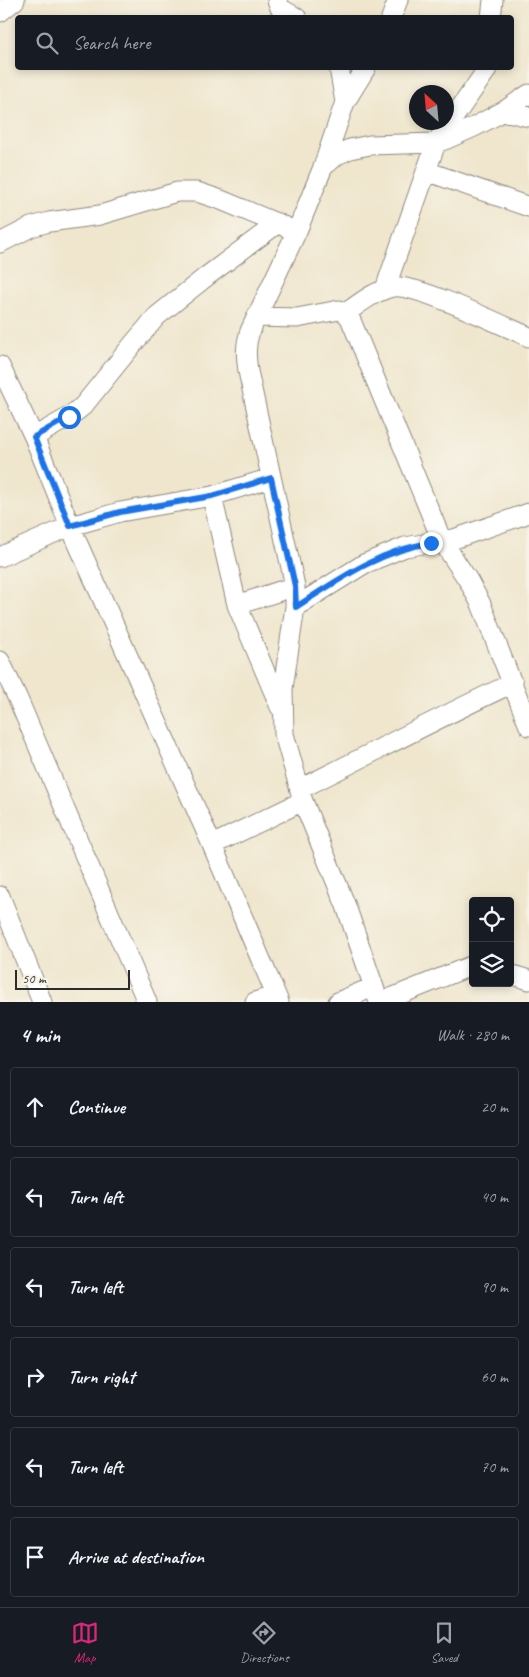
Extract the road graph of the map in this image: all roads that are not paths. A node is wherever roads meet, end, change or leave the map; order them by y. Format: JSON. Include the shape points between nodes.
{"nodes":[{"id":1,"x":15,"y":0,"type":"edge"},
{"id":2,"x":277,"y":0,"type":"edge"},
{"id":3,"x":398,"y":0,"type":"edge"},
{"id":4,"x":493,"y":0,"type":"edge"},
{"id":5,"x":0,"y":12,"type":"edge"},
{"id":6,"x":292,"y":15,"type":"edge"},
{"id":7,"x":392,"y":15,"type":"edge"},
{"id":8,"x":492,"y":15,"type":"edge"},
{"id":9,"x":340,"y":70,"type":"edge"},
{"id":10,"x":365,"y":70,"type":"edge"},
{"id":11,"x":486,"y":70,"type":"edge"},
{"id":12,"x":529,"y":94,"type":"edge"},
{"id":13,"x":344,"y":102,"type":"junction"},
{"id":14,"x":504,"y":111,"type":"junction"},
{"id":15,"x":529,"y":117,"type":"edge"},
{"id":16,"x":436,"y":143,"type":"junction"},
{"id":17,"x":323,"y":167,"type":"junction"},
{"id":18,"x":426,"y":170,"type":"junction"},
{"id":19,"x":529,"y":207,"type":"edge"},
{"id":20,"x":278,"y":224,"type":"junction"},
{"id":21,"x":297,"y":231,"type":"junction"},
{"id":22,"x":0,"y":243,"type":"edge"},
{"id":23,"x":385,"y":289,"type":"junction"},
{"id":24,"x":346,"y":313,"type":"junction"},
{"id":25,"x":257,"y":317,"type":"junction"},
{"id":26,"x":529,"y":337,"type":"edge"},
{"id":27,"x":1,"y":370,"type":"edge"},
{"id":28,"x":34,"y":437,"type":"junction"},
{"id":29,"x":271,"y":478,"type":"junction"},
{"id":30,"x":212,"y":496,"type":"junction"},
{"id":31,"x":529,"y":513,"type":"edge"},
{"id":32,"x":70,"y":526,"type":"junction"},
{"id":33,"x":442,"y":542,"type":"junction"},
{"id":34,"x":0,"y":557,"type":"edge"},
{"id":35,"x":295,"y":586,"type":"junction"},
{"id":36,"x":237,"y":605,"type":"junction"},
{"id":37,"x":296,"y":607,"type":"junction"},
{"id":38,"x":0,"y":661,"type":"edge"},
{"id":39,"x":513,"y":683,"type":"junction"},
{"id":40,"x":283,"y":715,"type":"junction"},
{"id":41,"x":529,"y":726,"type":"edge"},
{"id":42,"x":302,"y":795,"type":"junction"},
{"id":43,"x":212,"y":845,"type":"junction"},
{"id":44,"x":0,"y":896,"type":"edge"},
{"id":45,"x":5,"y":925,"type":"edge"},
{"id":46,"x":469,"y":966,"type":"edge"},
{"id":47,"x":514,"y":975,"type":"edge"},
{"id":48,"x":529,"y":980,"type":"edge"},
{"id":49,"x":378,"y":997,"type":"edge"},
{"id":50,"x":277,"y":999,"type":"edge"},
{"id":51,"x":42,"y":1002,"type":"edge"},
{"id":52,"x":146,"y":1002,"type":"edge"},
{"id":53,"x":255,"y":1002,"type":"edge"},
{"id":54,"x":338,"y":1002,"type":"edge"}],
"edges":[{"from":1,"to":5,"type":"street"},
{"from":2,"to":6,"type":"street","via":[[280,8]]},
{"from":3,"to":7,"type":"street"},
{"from":4,"to":8,"type":"street"},
{"from":9,"to":13,"type":"street"},
{"from":10,"to":13,"type":"street"},
{"from":11,"to":16,"type":"street"},
{"from":12,"to":14,"type":"street"},
{"from":13,"to":17,"type":"street"},
{"from":14,"to":15,"type":"street"},
{"from":14,"to":16,"type":"street"},
{"from":16,"to":17,"type":"street","via":[[370,145],[350,149]]},
{"from":16,"to":18,"type":"street"},
{"from":17,"to":21,"type":"street"},
{"from":18,"to":19,"type":"street"},
{"from":18,"to":23,"type":"street"},
{"from":20,"to":21,"type":"street"},
{"from":20,"to":22,"type":"street","via":[[197,192],[177,192],[100,214],[31,227]]},
{"from":20,"to":28,"type":"street","via":[[157,316],[83,406]]},
{"from":21,"to":25,"type":"street"},
{"from":23,"to":24,"type":"street"},
{"from":23,"to":26,"type":"street","via":[[395,286],[409,288]]},
{"from":24,"to":25,"type":"street","via":[[339,310],[297,318]]},
{"from":24,"to":33,"type":"street"},
{"from":25,"to":29,"type":"street","via":[[245,354]]},
{"from":27,"to":28,"type":"street"},
{"from":28,"to":32,"type":"street"},
{"from":29,"to":30,"type":"street"},
{"from":29,"to":35,"type":"street"},
{"from":30,"to":32,"type":"street","via":[[120,512]]},
{"from":30,"to":36,"type":"street"},
{"from":31,"to":33,"type":"street"},
{"from":32,"to":34,"type":"street"},
{"from":32,"to":43,"type":"street"},
{"from":33,"to":37,"type":"street","via":[[405,547],[372,561]]},
{"from":33,"to":39,"type":"street","via":[[468,580]]},
{"from":35,"to":36,"type":"street"},
{"from":35,"to":37,"type":"street"},
{"from":36,"to":40,"type":"street"},
{"from":37,"to":40,"type":"street","via":[[283,688]]},
{"from":38,"to":52,"type":"street"},
{"from":39,"to":41,"type":"street"},
{"from":39,"to":42,"type":"street"},
{"from":40,"to":42,"type":"street","via":[[284,734]]},
{"from":42,"to":43,"type":"street"},
{"from":42,"to":49,"type":"street"},
{"from":43,"to":50,"type":"street"},
{"from":44,"to":45,"type":"street"},
{"from":45,"to":51,"type":"street"},
{"from":46,"to":49,"type":"street"},
{"from":47,"to":48,"type":"street"},
{"from":49,"to":54,"type":"street"},
{"from":50,"to":53,"type":"street"}]}
